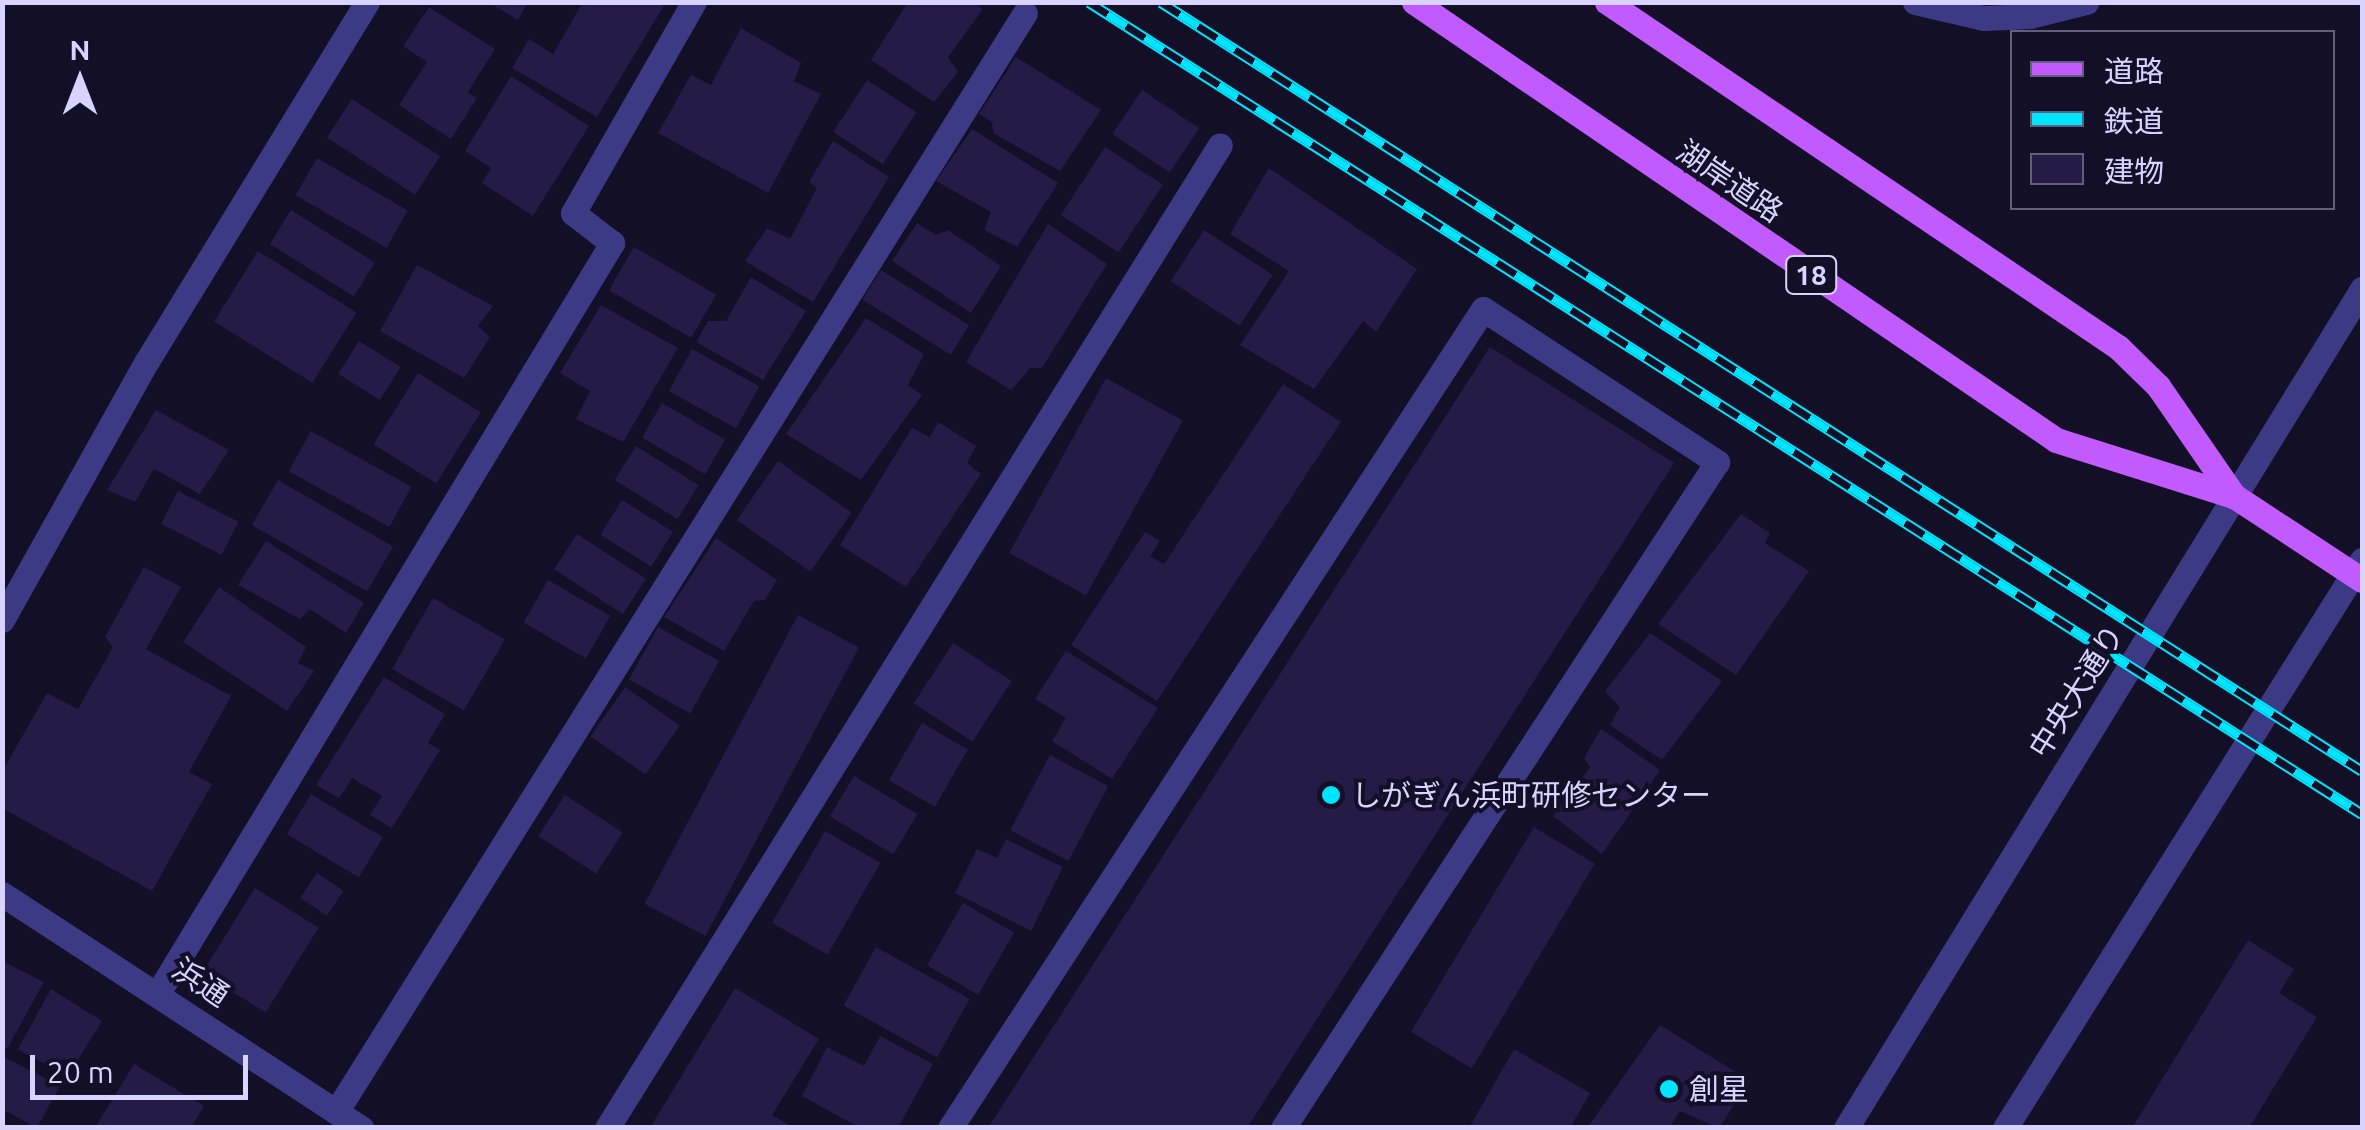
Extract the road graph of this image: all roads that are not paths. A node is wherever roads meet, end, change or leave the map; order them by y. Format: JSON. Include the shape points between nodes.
{"nodes":[{"id":1,"x":367,"y":2,"type":"edge"},
{"id":2,"x":694,"y":2,"type":"edge"},
{"id":3,"x":1414,"y":2,"type":"edge"},
{"id":4,"x":1607,"y":2,"type":"edge"},
{"id":5,"x":1915,"y":2,"type":"edge"},
{"id":6,"x":2086,"y":2,"type":"edge"},
{"id":7,"x":1025,"y":13,"type":"dead end"},
{"id":8,"x":1220,"y":145,"type":"dead end"},
{"id":9,"x":2362,"y":289,"type":"edge"},
{"id":10,"x":2234,"y":496,"type":"junction"},
{"id":11,"x":2360,"y":571,"type":"edge"},
{"id":12,"x":2,"y":620,"type":"edge"},
{"id":13,"x":2,"y":894,"type":"edge"},
{"id":14,"x":158,"y":993,"type":"junction"},
{"id":15,"x":336,"y":1112,"type":"junction"},
{"id":16,"x":362,"y":1128,"type":"edge"},
{"id":17,"x":607,"y":1128,"type":"edge"},
{"id":18,"x":950,"y":1128,"type":"edge"},
{"id":19,"x":1283,"y":1128,"type":"edge"},
{"id":20,"x":1846,"y":1128,"type":"edge"},
{"id":21,"x":2005,"y":1128,"type":"edge"}],
"edges":[{"from":1,"to":12,"type":"street","via":[[148,361]]},
{"from":2,"to":14,"type":"street","via":[[574,213],[612,243]]},
{"from":3,"to":10,"type":"main road","name":"湖岸道路","number":"18","via":[[2056,440]]},
{"from":4,"to":10,"type":"main road","name":"湖岸道路","number":"18","via":[[2118,347],[2158,386]]},
{"from":5,"to":6,"type":"street","via":[[1984,18],[2030,16]]},
{"from":7,"to":15,"type":"street"},
{"from":8,"to":17,"type":"street"},
{"from":9,"to":10,"type":"street","name":"中央大通り"},
{"from":10,"to":11,"type":"main road","name":"湖岸道路","number":"18"},
{"from":10,"to":20,"type":"street","name":"中央大通り"},
{"from":11,"to":21,"type":"street"},
{"from":13,"to":14,"type":"street","name":"浜通"},
{"from":14,"to":15,"type":"street","name":"浜通"},
{"from":15,"to":16,"type":"street","name":"浜通"},
{"from":18,"to":19,"type":"street","via":[[1483,310],[1717,462]]}]}
